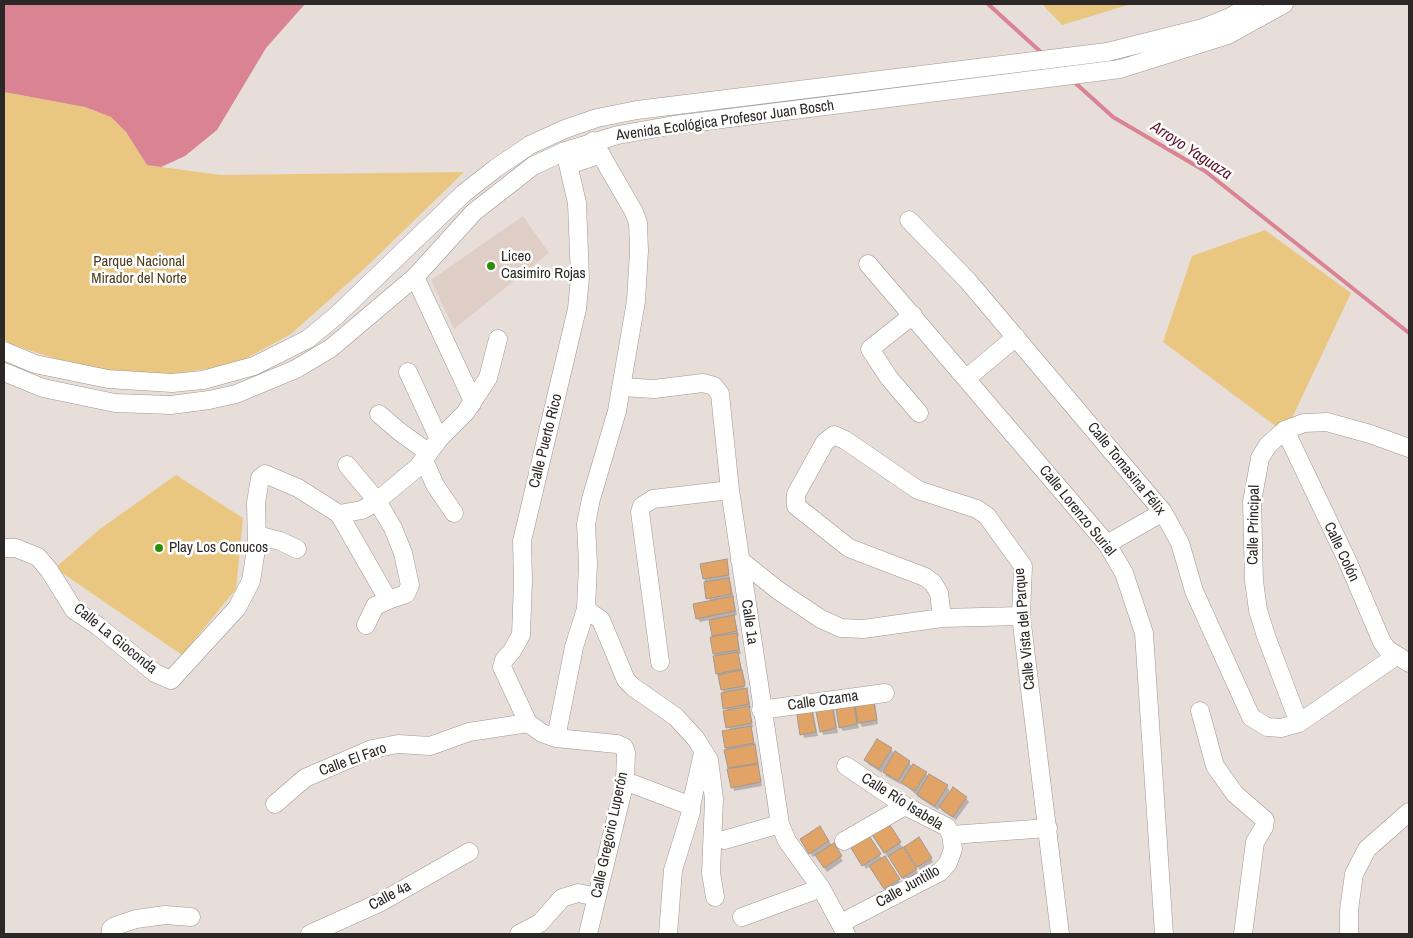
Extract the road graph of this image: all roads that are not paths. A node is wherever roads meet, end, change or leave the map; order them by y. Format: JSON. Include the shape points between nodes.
{"nodes":[{"id":1,"x":1253,"y":4,"type":"edge"},
{"id":2,"x":1284,"y":4,"type":"edge"},
{"id":3,"x":925,"y":74,"type":"junction"},
{"id":4,"x":926,"y":94,"type":"junction"},
{"id":5,"x":597,"y":147,"type":"junction"},
{"id":6,"x":567,"y":158,"type":"junction"},
{"id":7,"x":909,"y":220,"type":"dead end"},
{"id":8,"x":868,"y":264,"type":"dead end"},
{"id":9,"x":415,"y":277,"type":"junction"},
{"id":10,"x":913,"y":315,"type":"junction"},
{"id":11,"x":1016,"y":337,"type":"junction"},
{"id":12,"x":498,"y":339,"type":"dead end"},
{"id":13,"x":4,"y":351,"type":"edge"},
{"id":14,"x":4,"y":372,"type":"edge"},
{"id":15,"x":408,"y":372,"type":"dead end"},
{"id":16,"x":967,"y":378,"type":"junction"},
{"id":17,"x":621,"y":387,"type":"junction"},
{"id":18,"x":472,"y":404,"type":"junction"},
{"id":19,"x":919,"y":413,"type":"dead end"},
{"id":20,"x":379,"y":414,"type":"dead end"},
{"id":21,"x":1285,"y":430,"type":"junction"},
{"id":22,"x":1409,"y":448,"type":"edge"},
{"id":23,"x":431,"y":450,"type":"junction"},
{"id":24,"x":347,"y":465,"type":"dead end"},
{"id":25,"x":730,"y":490,"type":"junction"},
{"id":26,"x":377,"y":501,"type":"junction"},
{"id":27,"x":1163,"y":512,"type":"junction"},
{"id":28,"x":454,"y":513,"type":"dead end"},
{"id":29,"x":339,"y":514,"type":"junction"},
{"id":30,"x":257,"y":535,"type":"junction"},
{"id":31,"x":1107,"y":544,"type":"junction"},
{"id":32,"x":4,"y":548,"type":"edge"},
{"id":33,"x":297,"y":550,"type":"dead end"},
{"id":34,"x":740,"y":560,"type":"junction"},
{"id":35,"x":391,"y":599,"type":"junction"},
{"id":36,"x":586,"y":609,"type":"junction"},
{"id":37,"x":1021,"y":616,"type":"junction"},
{"id":38,"x":942,"y":618,"type":"junction"},
{"id":39,"x":366,"y":625,"type":"dead end"},
{"id":40,"x":1402,"y":659,"type":"edge"},
{"id":41,"x":660,"y":662,"type":"dead end"},
{"id":42,"x":885,"y":693,"type":"dead end"},
{"id":43,"x":761,"y":710,"type":"junction"},
{"id":44,"x":1200,"y":711,"type":"dead end"},
{"id":45,"x":528,"y":723,"type":"junction"},
{"id":46,"x":1299,"y":723,"type":"junction"},
{"id":47,"x":556,"y":738,"type":"junction"},
{"id":48,"x":704,"y":750,"type":"junction"},
{"id":49,"x":846,"y":766,"type":"dead end"},
{"id":50,"x":625,"y":781,"type":"junction"},
{"id":51,"x":275,"y":804,"type":"dead end"},
{"id":52,"x":691,"y":806,"type":"junction"},
{"id":53,"x":905,"y":806,"type":"junction"},
{"id":54,"x":1409,"y":812,"type":"edge"},
{"id":55,"x":780,"y":824,"type":"junction"},
{"id":56,"x":1048,"y":828,"type":"junction"},
{"id":57,"x":951,"y":835,"type":"junction"},
{"id":58,"x":724,"y":840,"type":"dead end"},
{"id":59,"x":844,"y":841,"type":"dead end"},
{"id":60,"x":468,"y":852,"type":"dead end"},
{"id":61,"x":821,"y":888,"type":"junction"},
{"id":62,"x":597,"y":897,"type":"junction"},
{"id":63,"x":715,"y":897,"type":"dead end"},
{"id":64,"x":191,"y":917,"type":"dead end"},
{"id":65,"x":742,"y":917,"type":"dead end"},
{"id":66,"x":844,"y":929,"type":"edge"},
{"id":67,"x":111,"y":934,"type":"edge"},
{"id":68,"x":310,"y":934,"type":"edge"},
{"id":69,"x":519,"y":934,"type":"edge"},
{"id":70,"x":588,"y":934,"type":"edge"},
{"id":71,"x":668,"y":934,"type":"edge"},
{"id":72,"x":1060,"y":934,"type":"edge"},
{"id":73,"x":1164,"y":934,"type":"edge"},
{"id":74,"x":1243,"y":934,"type":"edge"},
{"id":75,"x":1349,"y":934,"type":"edge"}],
"edges":[{"from":1,"to":3,"type":"street","name":"Avenida Ecológica Profesor Juan Bosch","via":[[1203,28],[1107,52]]},
{"from":2,"to":4,"type":"street","name":"Avenida Ecológica Profesor Juan Bosch","via":[[1228,35],[1120,69]]},
{"from":3,"to":4,"type":"street"},
{"from":3,"to":13,"type":"street","name":"Avenida Ecológica Profesor Juan Bosch","via":[[637,110],[564,129],[530,145],[464,193],[338,315],[308,339],[254,366],[203,380],[140,382],[35,364]]},
{"from":4,"to":5,"type":"street","name":"Avenida Ecológica Profesor Juan Bosch","via":[[674,125]]},
{"from":5,"to":6,"type":"street","name":"Avenida Ecológica Profesor Juan Bosch"},
{"from":5,"to":17,"type":"street","via":[[629,200],[638,223],[636,301]]},
{"from":6,"to":9,"type":"street","name":"Avenida Ecológica Profesor Juan Bosch","via":[[533,166],[474,212]]},
{"from":6,"to":45,"type":"street","name":"Calle Puerto Rico","via":[[577,203],[580,242],[577,309],[522,541],[521,635],[502,667]]},
{"from":7,"to":11,"type":"street","name":"Calle Tomasina Félix"},
{"from":8,"to":10,"type":"street","name":"Calle Lorenzo Suriel"},
{"from":9,"to":14,"type":"street","name":"Avenida Ecológica Profesor Juan Bosch","via":[[331,348],[296,369],[236,394],[171,405],[115,402],[43,388]]},
{"from":9,"to":18,"type":"street"},
{"from":10,"to":16,"type":"street","name":"Calle Lorenzo Suriel"},
{"from":10,"to":19,"type":"street","via":[[866,344],[888,378]]},
{"from":11,"to":16,"type":"street"},
{"from":11,"to":27,"type":"street","name":"Calle Tomasina Félix"},
{"from":12,"to":18,"type":"street","via":[[488,378]]},
{"from":15,"to":23,"type":"street"},
{"from":16,"to":31,"type":"street","name":"Calle Lorenzo Suriel"},
{"from":17,"to":25,"type":"street","name":"Calle 1a","via":[[654,389],[696,383],[714,386],[721,401]]},
{"from":17,"to":36,"type":"street","via":[[588,511]]},
{"from":18,"to":23,"type":"street"},
{"from":20,"to":23,"type":"street","via":[[400,432]]},
{"from":21,"to":22,"type":"street","name":"Calle Principal","via":[[1304,423],[1327,422]]},
{"from":21,"to":40,"type":"street","name":"Calle Colón","via":[[1382,642]]},
{"from":21,"to":46,"type":"street","name":"Calle Principal","via":[[1268,445],[1260,458],[1254,482],[1254,581],[1266,636]]},
{"from":23,"to":26,"type":"street"},
{"from":23,"to":28,"type":"street","via":[[435,485]]},
{"from":24,"to":26,"type":"street"},
{"from":25,"to":34,"type":"street","name":"Calle 1a"},
{"from":25,"to":41,"type":"street","via":[[653,499],[642,506],[640,512]]},
{"from":26,"to":29,"type":"street","via":[[362,510]]},
{"from":26,"to":35,"type":"street","via":[[403,553],[410,585],[406,594]]},
{"from":27,"to":31,"type":"street"},
{"from":27,"to":46,"type":"street","name":"Calle Tomasina Félix","via":[[1180,543],[1194,591],[1251,717],[1267,727],[1281,728]]},
{"from":29,"to":30,"type":"street","name":"Calle La Gioconda","via":[[298,488],[265,474],[260,478],[256,503]]},
{"from":29,"to":35,"type":"street","via":[[386,596]]},
{"from":30,"to":32,"type":"street","name":"Calle La Gioconda","via":[[251,581],[238,608],[171,680],[155,673],[74,610],[38,557],[16,548]]},
{"from":30,"to":33,"type":"street"},
{"from":31,"to":73,"type":"street","name":"Calle Lorenzo Suriel","via":[[1124,573],[1144,633]]},
{"from":34,"to":38,"type":"street","via":[[779,591],[821,619],[841,628],[863,629]]},
{"from":34,"to":43,"type":"street","name":"Calle 1a"},
{"from":35,"to":39,"type":"street","via":[[375,606]]},
{"from":36,"to":47,"type":"street","via":[[574,647]]},
{"from":36,"to":48,"type":"street","via":[[601,620],[626,680],[676,717]]},
{"from":37,"to":38,"type":"street"},
{"from":37,"to":38,"type":"street","name":"Calle Vista del Parque","via":[[1023,566],[987,516],[977,509],[918,490],[834,435],[825,442],[796,494],[796,506],[849,548],[925,576],[939,593]]},
{"from":37,"to":56,"type":"street","name":"Calle Vista del Parque"},
{"from":40,"to":46,"type":"street","name":"Calle Tomasina Félix"},
{"from":42,"to":43,"type":"street","name":"Calle Ozama"},
{"from":43,"to":55,"type":"street","name":"Calle 1a"},
{"from":44,"to":74,"type":"street","via":[[1215,766],[1235,794],[1264,820],[1264,827],[1255,842]]},
{"from":45,"to":47,"type":"street","name":"Calle Gregorio Luperón"},
{"from":45,"to":51,"type":"street","name":"Calle El Faro","via":[[469,732],[430,746],[398,744],[372,749],[305,778]]},
{"from":47,"to":50,"type":"street","name":"Calle Gregorio Luperón","via":[[624,747]]},
{"from":48,"to":52,"type":"street"},
{"from":48,"to":63,"type":"street","via":[[712,772],[714,799],[710,873]]},
{"from":49,"to":53,"type":"street","name":"Calle Río Isabela"},
{"from":50,"to":52,"type":"street"},
{"from":50,"to":62,"type":"street","name":"Calle Gregorio Luperón"},
{"from":52,"to":71,"type":"street","via":[[673,870]]},
{"from":53,"to":57,"type":"street","name":"Calle Río Isabela","via":[[947,827]]},
{"from":53,"to":59,"type":"street"},
{"from":54,"to":75,"type":"street","via":[[1366,849],[1354,874]]},
{"from":55,"to":58,"type":"street"},
{"from":55,"to":61,"type":"street","name":"Calle 1a","via":[[787,841]]},
{"from":56,"to":57,"type":"street","name":"Calle Río Isabela"},
{"from":56,"to":72,"type":"street","name":"Calle Vista del Parque"},
{"from":57,"to":66,"type":"street","name":"Calle Juntillo","via":[[953,849],[948,863],[940,872]]},
{"from":60,"to":68,"type":"street","name":"Calle 4a","via":[[381,902]]},
{"from":61,"to":65,"type":"street"},
{"from":61,"to":66,"type":"street","name":"Calle 1a"},
{"from":62,"to":69,"type":"street","via":[[578,892],[562,898],[540,923]]},
{"from":62,"to":70,"type":"street","name":"Calle Gregorio Luperón"},
{"from":64,"to":67,"type":"street","via":[[165,915],[136,919],[112,927]]}]}
